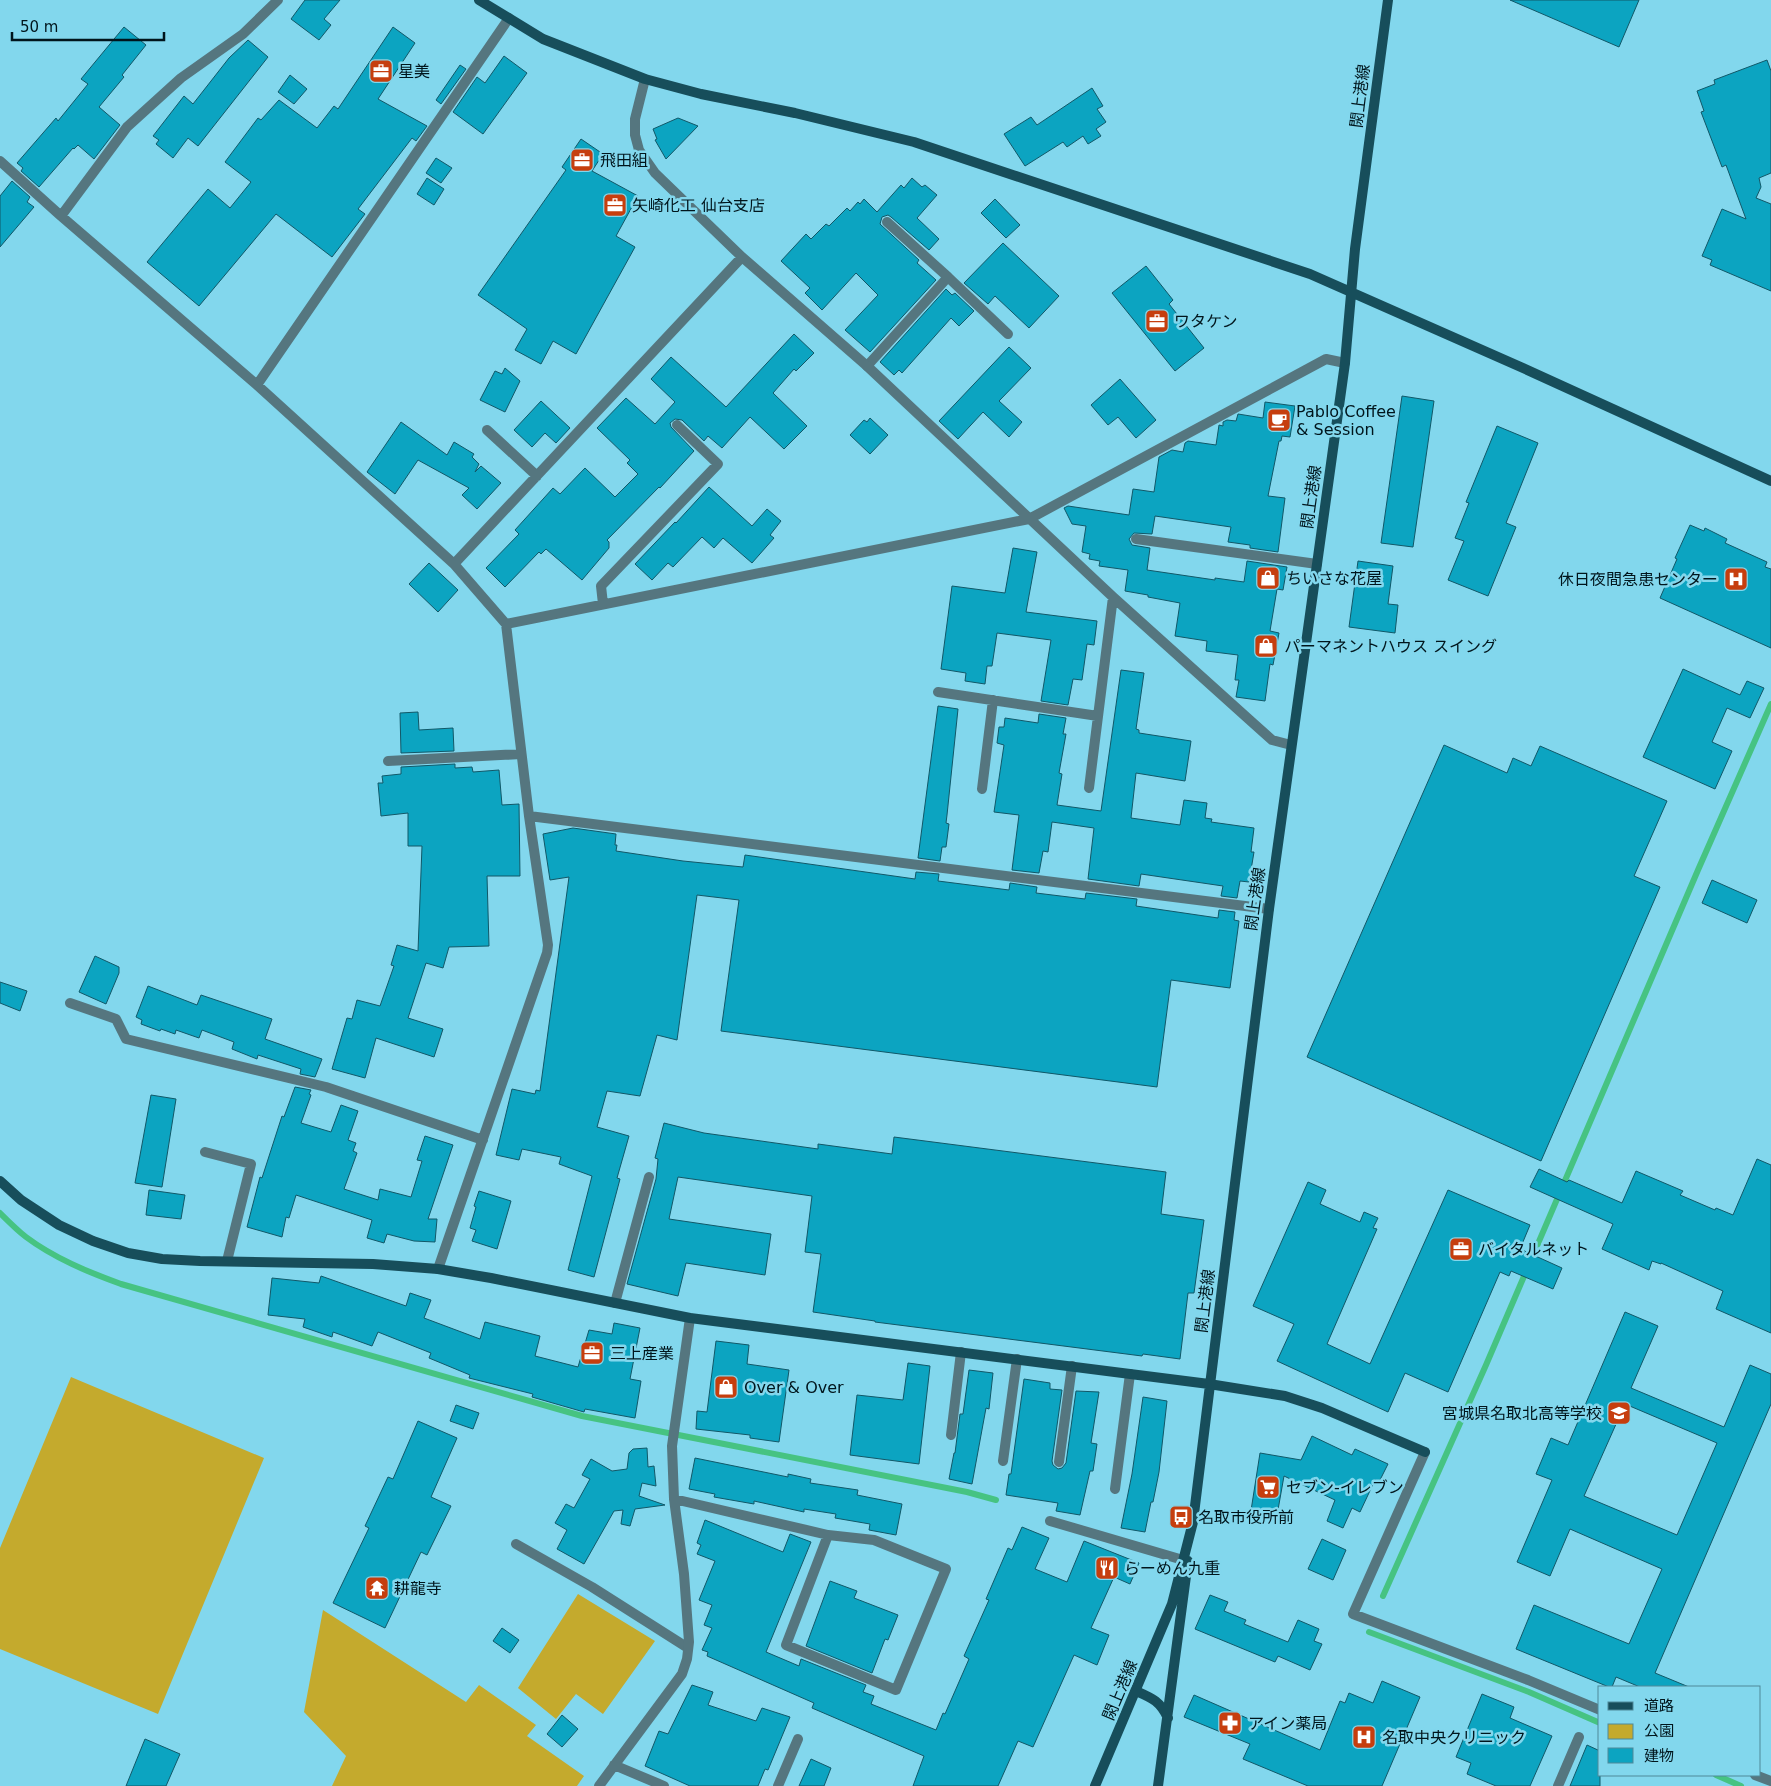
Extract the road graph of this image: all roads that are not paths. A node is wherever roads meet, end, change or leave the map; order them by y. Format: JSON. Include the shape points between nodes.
{"nodes":[{"id":1,"x":278,"y":0,"type":"edge"},
{"id":2,"x":479,"y":0,"type":"edge"},
{"id":3,"x":1388,"y":0,"type":"edge"},
{"id":4,"x":509,"y":18,"type":"junction"},
{"id":5,"x":645,"y":79,"type":"junction"},
{"id":6,"x":0,"y":161,"type":"edge"},
{"id":7,"x":60,"y":216,"type":"junction"},
{"id":8,"x":887,"y":222,"type":"dead end"},
{"id":9,"x":742,"y":257,"type":"junction"},
{"id":10,"x":948,"y":277,"type":"junction"},
{"id":11,"x":1351,"y":292,"type":"junction"},
{"id":12,"x":1008,"y":334,"type":"dead end"},
{"id":13,"x":1345,"y":363,"type":"junction"},
{"id":14,"x":867,"y":366,"type":"junction"},
{"id":15,"x":257,"y":385,"type":"junction"},
{"id":16,"x":677,"y":425,"type":"dead end"},
{"id":17,"x":487,"y":430,"type":"dead end"},
{"id":18,"x":537,"y":476,"type":"junction"},
{"id":19,"x":1771,"y":481,"type":"edge"},
{"id":20,"x":1030,"y":519,"type":"junction"},
{"id":21,"x":1136,"y":539,"type":"dead end"},
{"id":22,"x":454,"y":564,"type":"junction"},
{"id":23,"x":1317,"y":564,"type":"junction"},
{"id":24,"x":1113,"y":597,"type":"junction"},
{"id":25,"x":603,"y":604,"type":"junction"},
{"id":26,"x":506,"y":624,"type":"junction"},
{"id":27,"x":938,"y":692,"type":"dead end"},
{"id":28,"x":993,"y":700,"type":"junction"},
{"id":29,"x":1098,"y":716,"type":"junction"},
{"id":30,"x":1291,"y":745,"type":"junction"},
{"id":31,"x":522,"y":754,"type":"junction"},
{"id":32,"x":388,"y":761,"type":"dead end"},
{"id":33,"x":1089,"y":788,"type":"dead end"},
{"id":34,"x":982,"y":789,"type":"dead end"},
{"id":35,"x":529,"y":816,"type":"junction"},
{"id":36,"x":1268,"y":909,"type":"junction"},
{"id":37,"x":70,"y":1003,"type":"dead end"},
{"id":38,"x":483,"y":1140,"type":"junction"},
{"id":39,"x":205,"y":1152,"type":"dead end"},
{"id":40,"x":649,"y":1178,"type":"dead end"},
{"id":41,"x":0,"y":1181,"type":"edge"},
{"id":42,"x":227,"y":1262,"type":"junction"},
{"id":43,"x":438,"y":1269,"type":"junction"},
{"id":44,"x":615,"y":1303,"type":"junction"},
{"id":45,"x":690,"y":1318,"type":"junction"},
{"id":46,"x":961,"y":1352,"type":"junction"},
{"id":47,"x":1017,"y":1359,"type":"junction"},
{"id":48,"x":1072,"y":1366,"type":"junction"},
{"id":49,"x":1130,"y":1374,"type":"junction"},
{"id":50,"x":1209,"y":1384,"type":"junction"},
{"id":51,"x":951,"y":1435,"type":"dead end"},
{"id":52,"x":1003,"y":1461,"type":"dead end"},
{"id":53,"x":1059,"y":1462,"type":"dead end"},
{"id":54,"x":1115,"y":1489,"type":"dead end"},
{"id":55,"x":674,"y":1499,"type":"junction"},
{"id":56,"x":1050,"y":1521,"type":"dead end"},
{"id":57,"x":1193,"y":1522,"type":"junction"},
{"id":58,"x":828,"y":1535,"type":"junction"},
{"id":59,"x":516,"y":1544,"type":"dead end"},
{"id":60,"x":1183,"y":1560,"type":"junction"},
{"id":61,"x":688,"y":1648,"type":"junction"},
{"id":62,"x":1136,"y":1691,"type":"junction"},
{"id":63,"x":1598,"y":1709,"type":"edge"},
{"id":64,"x":1168,"y":1718,"type":"junction"},
{"id":65,"x":1579,"y":1737,"type":"dead end"},
{"id":66,"x":798,"y":1739,"type":"dead end"},
{"id":67,"x":614,"y":1765,"type":"junction"},
{"id":68,"x":1757,"y":1776,"type":"edge"},
{"id":69,"x":1771,"y":1782,"type":"edge"},
{"id":70,"x":599,"y":1786,"type":"edge"},
{"id":71,"x":664,"y":1786,"type":"edge"},
{"id":72,"x":778,"y":1786,"type":"edge"},
{"id":73,"x":1095,"y":1786,"type":"edge"},
{"id":74,"x":1158,"y":1786,"type":"edge"},
{"id":75,"x":1558,"y":1786,"type":"edge"}],
"edges":[{"from":1,"to":7,"type":"street","via":[[244,34],[181,78],[127,127]]},
{"from":2,"to":4,"type":"street"},
{"from":3,"to":11,"type":"street","name":"閖上港線"},
{"from":4,"to":5,"type":"street","via":[[543,38]]},
{"from":4,"to":15,"type":"street"},
{"from":5,"to":9,"type":"street","via":[[635,119],[639,150],[655,173]]},
{"from":5,"to":11,"type":"street","via":[[914,142],[1310,274]]},
{"from":6,"to":7,"type":"street"},
{"from":7,"to":15,"type":"street"},
{"from":8,"to":10,"type":"street"},
{"from":9,"to":14,"type":"street"},
{"from":9,"to":18,"type":"street"},
{"from":10,"to":12,"type":"street"},
{"from":10,"to":14,"type":"street"},
{"from":11,"to":13,"type":"street","name":"閖上港線"},
{"from":11,"to":19,"type":"street"},
{"from":13,"to":20,"type":"street","via":[[1326,360]]},
{"from":13,"to":23,"type":"street","name":"閖上港線"},
{"from":14,"to":20,"type":"street"},
{"from":15,"to":22,"type":"street"},
{"from":16,"to":25,"type":"street","via":[[718,464],[600,586]]},
{"from":17,"to":18,"type":"street"},
{"from":18,"to":22,"type":"street"},
{"from":20,"to":24,"type":"street"},
{"from":20,"to":25,"type":"street"},
{"from":21,"to":23,"type":"street"},
{"from":22,"to":26,"type":"street"},
{"from":23,"to":30,"type":"street","name":"閖上港線"},
{"from":24,"to":29,"type":"street"},
{"from":24,"to":30,"type":"street","via":[[1272,740]]},
{"from":25,"to":26,"type":"street"},
{"from":26,"to":31,"type":"street"},
{"from":27,"to":28,"type":"street"},
{"from":28,"to":29,"type":"street"},
{"from":28,"to":34,"type":"street"},
{"from":29,"to":33,"type":"street"},
{"from":30,"to":36,"type":"street","name":"閖上港線"},
{"from":31,"to":32,"type":"street"},
{"from":31,"to":35,"type":"street"},
{"from":35,"to":36,"type":"street"},
{"from":35,"to":38,"type":"street","via":[[547,953]]},
{"from":36,"to":50,"type":"street","name":"閖上港線"},
{"from":37,"to":38,"type":"street","via":[[116,1018],[126,1040],[326,1087]]},
{"from":38,"to":43,"type":"street"},
{"from":39,"to":42,"type":"street","via":[[252,1164]]},
{"from":40,"to":44,"type":"street"},
{"from":41,"to":42,"type":"street","via":[[21,1200],[53,1221],[93,1241],[128,1253],[162,1259]]},
{"from":42,"to":43,"type":"street","via":[[373,1264]]},
{"from":43,"to":44,"type":"street"},
{"from":44,"to":45,"type":"street"},
{"from":45,"to":46,"type":"street"},
{"from":45,"to":55,"type":"street","via":[[672,1446]]},
{"from":46,"to":47,"type":"street"},
{"from":46,"to":51,"type":"street"},
{"from":47,"to":48,"type":"street"},
{"from":47,"to":52,"type":"street"},
{"from":48,"to":49,"type":"street"},
{"from":48,"to":53,"type":"street"},
{"from":49,"to":50,"type":"street"},
{"from":49,"to":54,"type":"street"},
{"from":50,"to":57,"type":"street","name":"閖上港線"},
{"from":50,"to":63,"type":"street","via":[[1285,1396],[1425,1452],[1353,1614]]},
{"from":55,"to":58,"type":"street"},
{"from":55,"to":61,"type":"street","via":[[684,1574]]},
{"from":56,"to":60,"type":"street"},
{"from":57,"to":60,"type":"street","name":"閖上港線"},
{"from":57,"to":64,"type":"street"},
{"from":58,"to":58,"type":"street","via":[[874,1540],[946,1569],[896,1690],[786,1645]]},
{"from":59,"to":61,"type":"street","via":[[592,1587]]},
{"from":60,"to":62,"type":"street","name":"閖上港線","via":[[1172,1604]]},
{"from":61,"to":67,"type":"street","via":[[682,1674]]},
{"from":62,"to":64,"type":"street","via":[[1154,1699]]},
{"from":62,"to":73,"type":"street","name":"閖上港線"},
{"from":64,"to":74,"type":"street"},
{"from":65,"to":75,"type":"street"},
{"from":66,"to":72,"type":"street"},
{"from":67,"to":70,"type":"street"},
{"from":67,"to":71,"type":"street"},
{"from":68,"to":69,"type":"street"}]}
